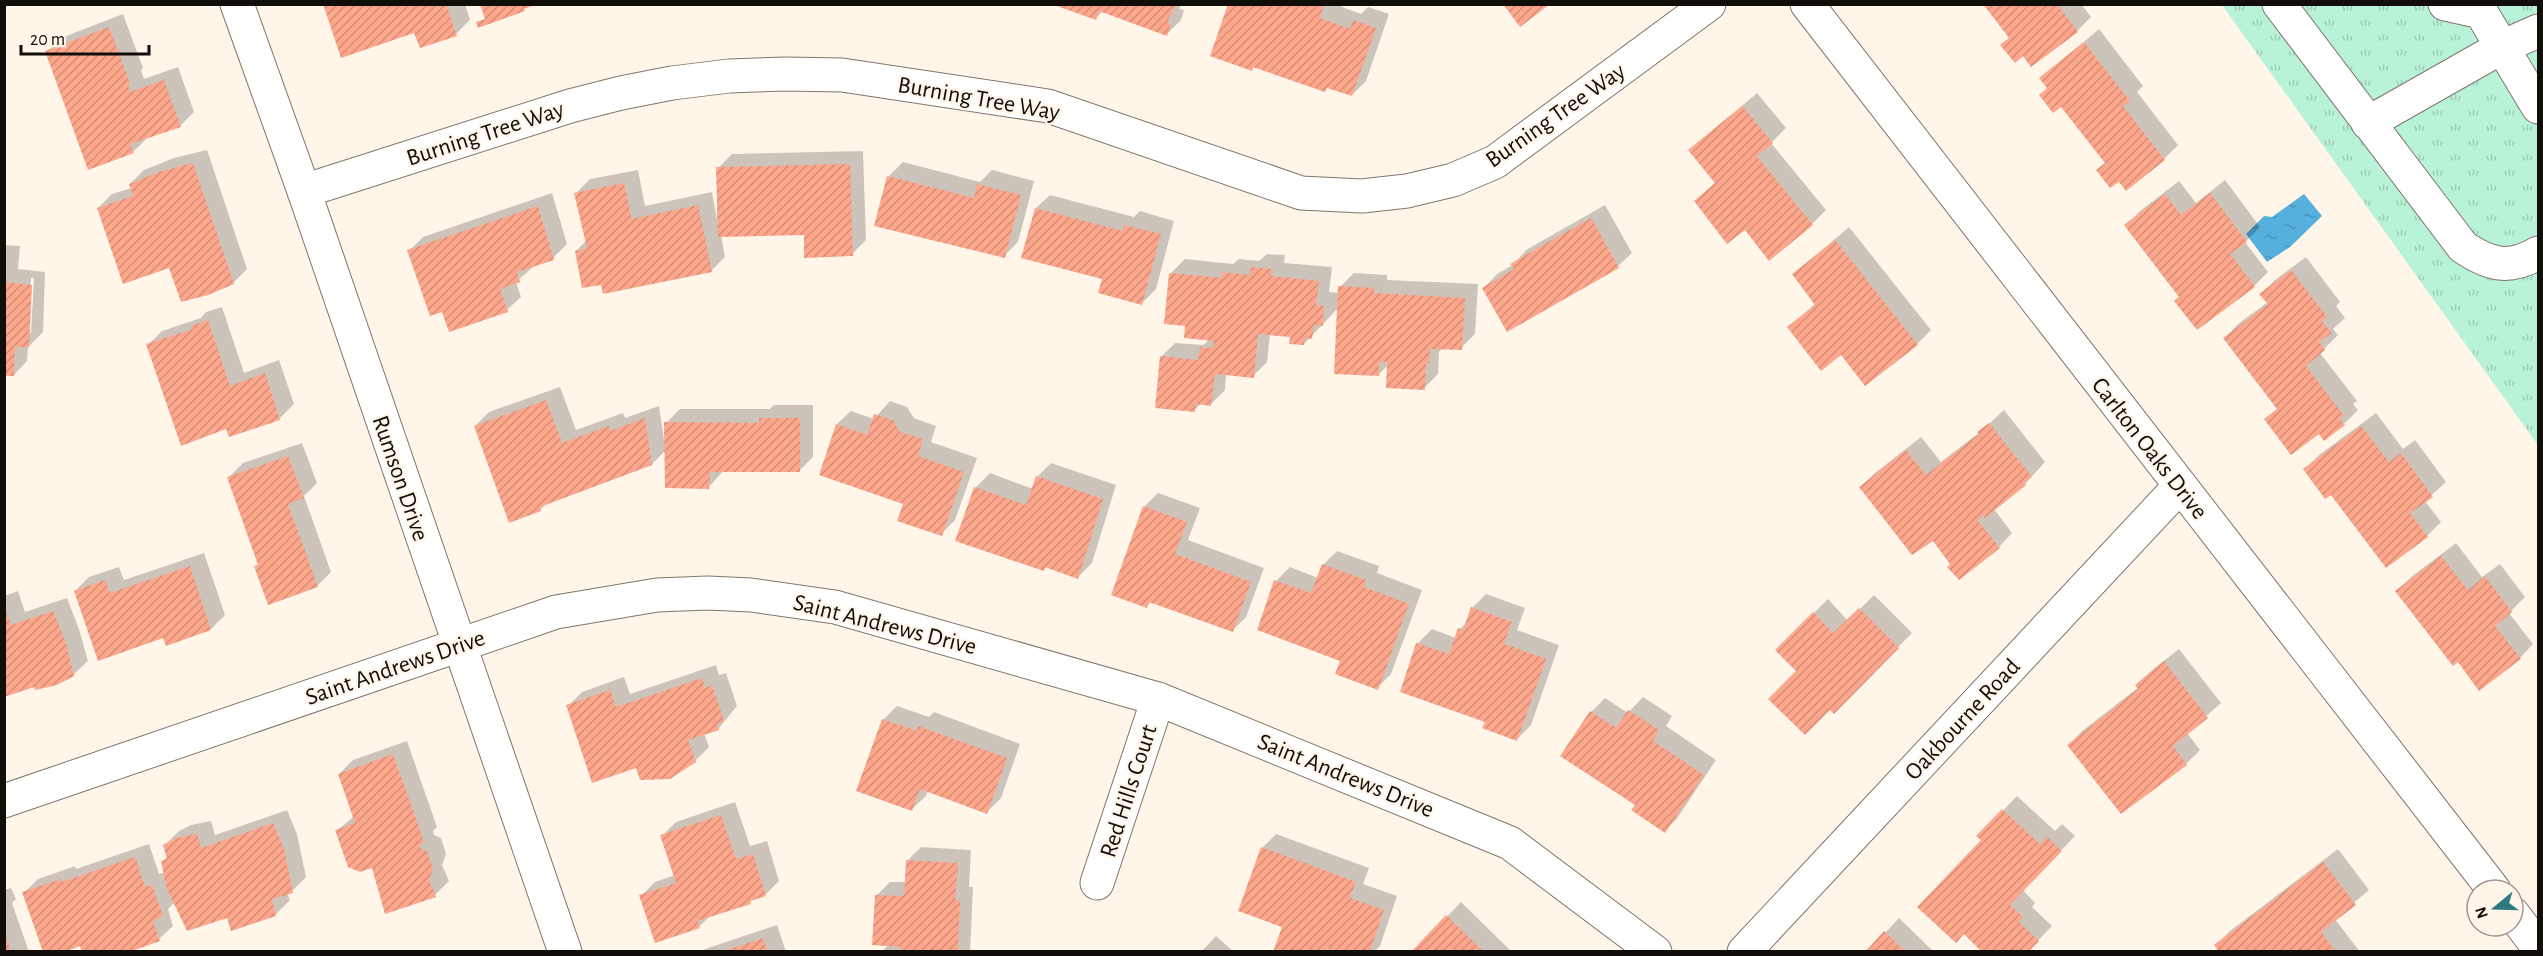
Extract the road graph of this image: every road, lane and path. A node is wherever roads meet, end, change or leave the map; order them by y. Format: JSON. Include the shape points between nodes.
{"nodes":[{"id":1,"x":237,"y":4,"type":"edge"},
{"id":2,"x":1709,"y":4,"type":"edge"},
{"id":3,"x":1807,"y":4,"type":"edge"},
{"id":4,"x":2279,"y":4,"type":"edge"},
{"id":5,"x":2445,"y":4,"type":"edge"},
{"id":6,"x":2482,"y":8,"type":"edge"},
{"id":7,"x":2538,"y":31,"type":"edge"},
{"id":8,"x":2502,"y":47,"type":"junction"},
{"id":9,"x":2538,"y":107,"type":"edge"},
{"id":10,"x":2368,"y":123,"type":"junction"},
{"id":11,"x":304,"y":191,"type":"junction"},
{"id":12,"x":2538,"y":253,"type":"edge"},
{"id":13,"x":2180,"y":486,"type":"junction"},
{"id":14,"x":458,"y":646,"type":"junction"},
{"id":15,"x":1158,"y":699,"type":"junction"},
{"id":16,"x":4,"y":801,"type":"edge"},
{"id":17,"x":2485,"y":878,"type":"edge"},
{"id":18,"x":1097,"y":883,"type":"dead end"},
{"id":19,"x":2525,"y":930,"type":"edge"},
{"id":20,"x":2538,"y":947,"type":"edge"},
{"id":21,"x":565,"y":951,"type":"edge"},
{"id":22,"x":1655,"y":951,"type":"edge"},
{"id":23,"x":1744,"y":951,"type":"edge"}],
"edges":[{"from":1,"to":11,"type":"street","name":"Rumson Drive"},
{"from":2,"to":11,"type":"street","name":"Burning Tree Way","via":[[1495,162],[1453,180],[1407,191],[1362,196],[1301,193],[1048,106],[842,75],[785,74],[672,82],[621,93]]},
{"from":3,"to":13,"type":"street","name":"Carlton Oaks Drive"},
{"from":4,"to":10,"type":"street"},
{"from":5,"to":6,"type":"street"},
{"from":6,"to":8,"type":"street"},
{"from":7,"to":8,"type":"street"},
{"from":8,"to":9,"type":"street"},
{"from":8,"to":10,"type":"street"},
{"from":10,"to":12,"type":"street","via":[[2463,247],[2495,264],[2528,259]]},
{"from":11,"to":14,"type":"street","name":"Rumson Drive"},
{"from":13,"to":17,"type":"street","name":"Carlton Oaks Drive"},
{"from":13,"to":23,"type":"street","name":"Oakbourne Road"},
{"from":14,"to":15,"type":"street","name":"Saint Andrews Drive","via":[[556,612],[606,602],[657,595],[751,595],[835,607]]},
{"from":14,"to":16,"type":"street","name":"Saint Andrews Drive"},
{"from":14,"to":21,"type":"street","name":"Rumson Drive"},
{"from":15,"to":18,"type":"street","name":"Red Hills Court"},
{"from":15,"to":22,"type":"street","name":"Saint Andrews Drive","via":[[1510,843]]},
{"from":19,"to":20,"type":"street"}]}
